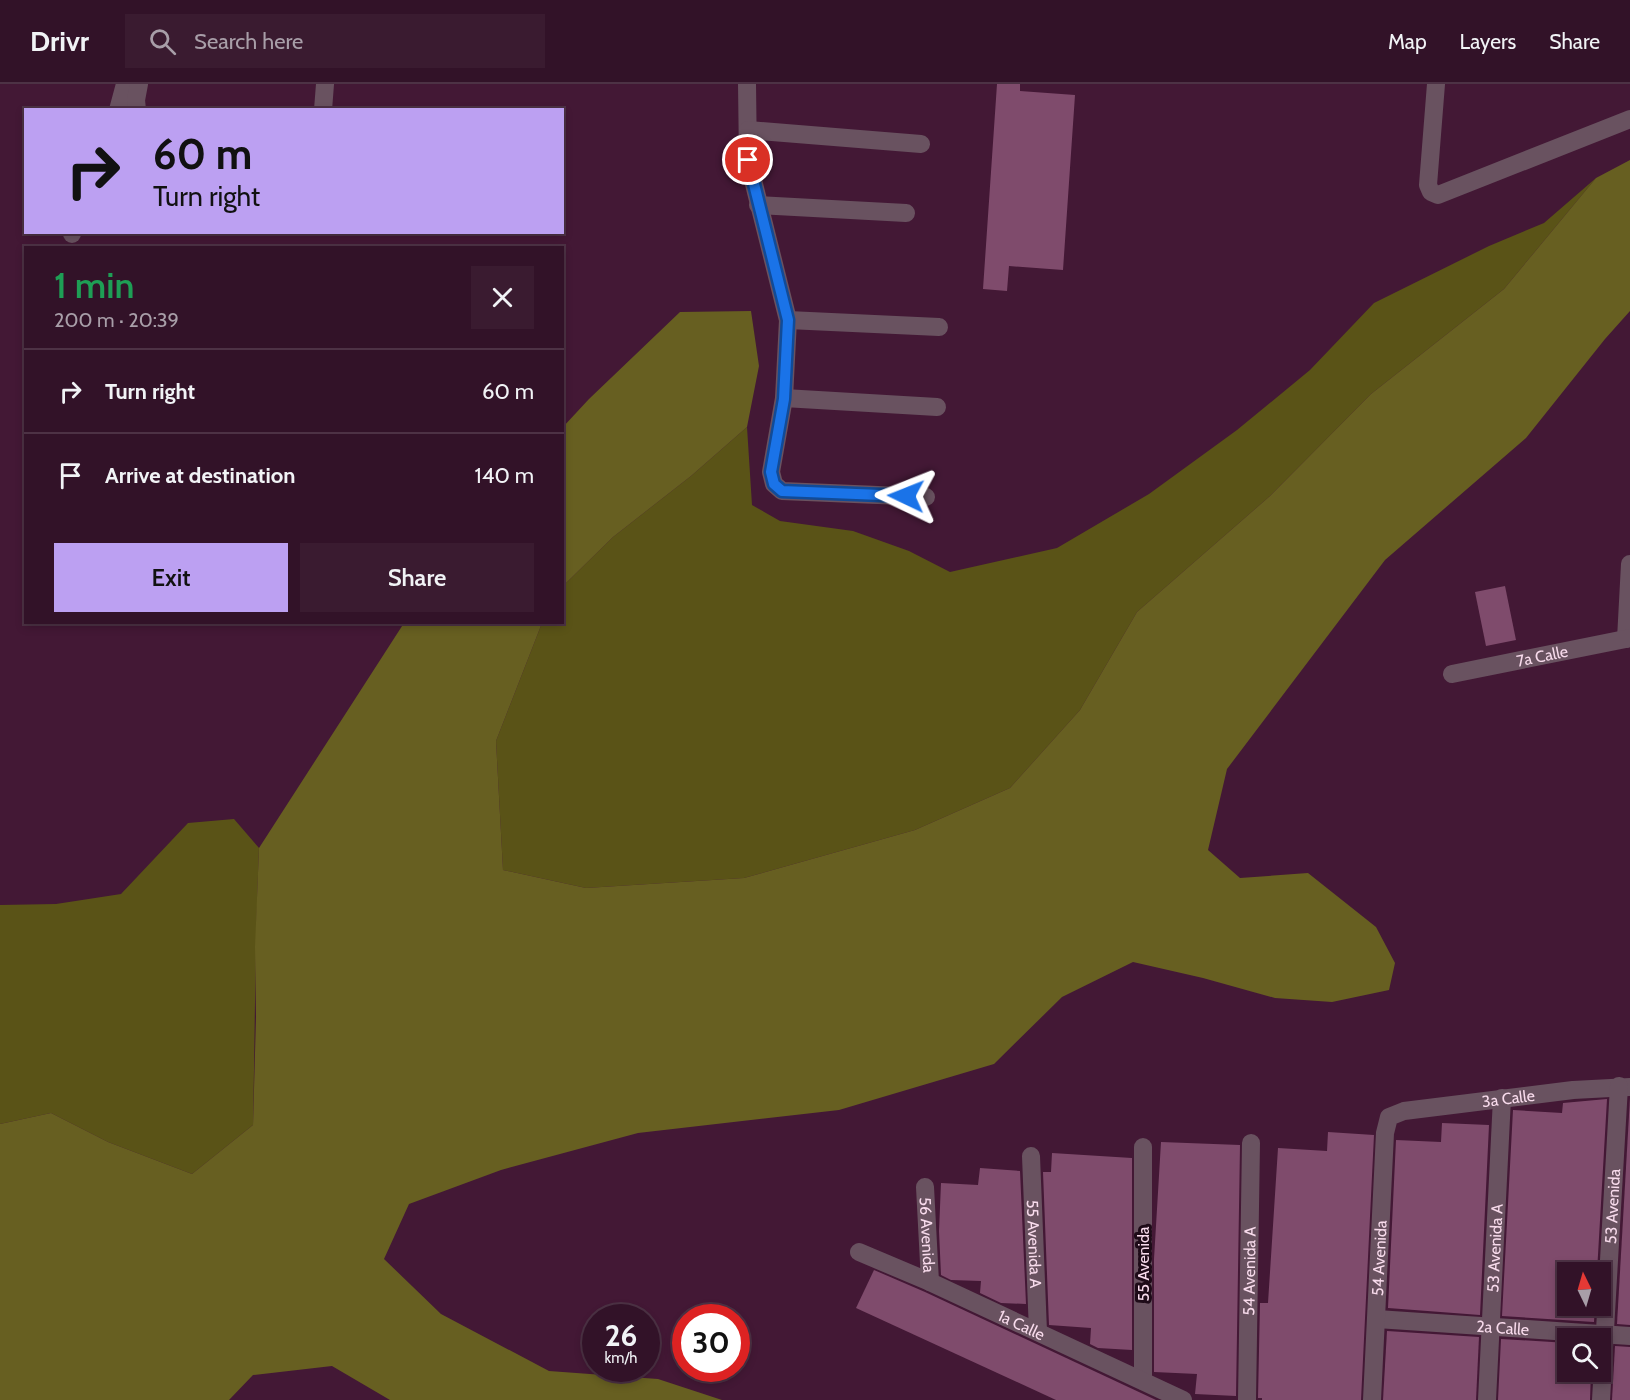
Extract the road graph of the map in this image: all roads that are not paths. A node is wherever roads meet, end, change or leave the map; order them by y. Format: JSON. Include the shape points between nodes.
{"nodes":[{"id":1,"x":125,"y":84,"type":"edge"},
{"id":2,"x":139,"y":84,"type":"edge"},
{"id":3,"x":325,"y":84,"type":"edge"},
{"id":4,"x":747,"y":84,"type":"edge"},
{"id":5,"x":1436,"y":84,"type":"edge"},
{"id":6,"x":119,"y":108,"type":"edge"},
{"id":7,"x":137,"y":108,"type":"edge"},
{"id":8,"x":323,"y":108,"type":"edge"},
{"id":9,"x":1630,"y":119,"type":"edge"},
{"id":10,"x":748,"y":130,"type":"junction"},
{"id":11,"x":921,"y":144,"type":"dead end"},
{"id":12,"x":758,"y":206,"type":"junction"},
{"id":13,"x":906,"y":213,"type":"dead end"},
{"id":14,"x":788,"y":320,"type":"junction"},
{"id":15,"x":939,"y":327,"type":"dead end"},
{"id":16,"x":784,"y":399,"type":"junction"},
{"id":17,"x":937,"y":407,"type":"dead end"},
{"id":18,"x":926,"y":497,"type":"dead end"},
{"id":19,"x":1630,"y":564,"type":"edge"},
{"id":20,"x":1628,"y":639,"type":"edge"},
{"id":21,"x":1452,"y":674,"type":"dead end"},
{"id":22,"x":1624,"y":1086,"type":"edge"},
{"id":23,"x":1502,"y":1098,"type":"junction"},
{"id":24,"x":1389,"y":1118,"type":"joint"},
{"id":25,"x":1251,"y":1143,"type":"dead end"},
{"id":26,"x":1143,"y":1147,"type":"dead end"},
{"id":27,"x":1031,"y":1156,"type":"dead end"},
{"id":28,"x":925,"y":1187,"type":"dead end"},
{"id":29,"x":859,"y":1252,"type":"dead end"},
{"id":30,"x":930,"y":1282,"type":"junction"},
{"id":31,"x":1377,"y":1319,"type":"junction"},
{"id":32,"x":1491,"y":1327,"type":"junction"},
{"id":33,"x":1605,"y":1328,"type":"edge"},
{"id":34,"x":1557,"y":1331,"type":"edge"},
{"id":35,"x":1038,"y":1332,"type":"junction"},
{"id":36,"x":1611,"y":1334,"type":"edge"},
{"id":37,"x":1630,"y":1336,"type":"edge"},
{"id":38,"x":1143,"y":1381,"type":"junction"},
{"id":39,"x":1602,"y":1382,"type":"edge"},
{"id":40,"x":1183,"y":1400,"type":"edge"},
{"id":41,"x":1247,"y":1400,"type":"edge"},
{"id":42,"x":1372,"y":1400,"type":"edge"},
{"id":43,"x":1487,"y":1400,"type":"edge"},
{"id":44,"x":1601,"y":1400,"type":"edge"}],
"edges":[{"from":1,"to":6,"type":"street"},
{"from":2,"to":7,"type":"street"},
{"from":3,"to":8,"type":"street"},
{"from":4,"to":10,"type":"street"},
{"from":5,"to":9,"type":"street","via":[[1428,185],[1438,195]]},
{"from":10,"to":11,"type":"street"},
{"from":10,"to":12,"type":"street","via":[[748,160]]},
{"from":12,"to":13,"type":"street"},
{"from":12,"to":14,"type":"street"},
{"from":14,"to":15,"type":"street"},
{"from":14,"to":16,"type":"street"},
{"from":16,"to":17,"type":"street"},
{"from":16,"to":18,"type":"street","via":[[771,472],[774,484],[782,491]]},
{"from":19,"to":20,"type":"street"},
{"from":20,"to":21,"type":"street","name":"7a Calle"},
{"from":22,"to":23,"type":"street","name":"3a Calle"},
{"from":22,"to":33,"type":"street","name":"53 Avenida"},
{"from":23,"to":24,"type":"street","name":"3a Calle","via":[[1398,1112]]},
{"from":23,"to":32,"type":"street","name":"53 Avenida A"},
{"from":24,"to":31,"type":"street","name":"54 Avenida","via":[[1385,1133]]},
{"from":25,"to":41,"type":"street","name":"54 Avenida A"},
{"from":26,"to":38,"type":"street","name":"55 Avenida"},
{"from":27,"to":35,"type":"street","name":"55 Avenida A"},
{"from":28,"to":30,"type":"street","name":"56 Avenida"},
{"from":29,"to":30,"type":"street","name":"1a Calle"},
{"from":30,"to":35,"type":"street","name":"1a Calle"},
{"from":31,"to":32,"type":"street","name":"2a Calle"},
{"from":31,"to":42,"type":"street","name":"54 Avenida"},
{"from":32,"to":34,"type":"street","name":"2a Calle"},
{"from":32,"to":43,"type":"street","name":"53 Avenida A"},
{"from":35,"to":38,"type":"street","name":"1a Calle"},
{"from":36,"to":37,"type":"street","name":"2a Calle"},
{"from":38,"to":40,"type":"street","name":"1a Calle"},
{"from":39,"to":44,"type":"street","name":"53 Avenida"}]}
